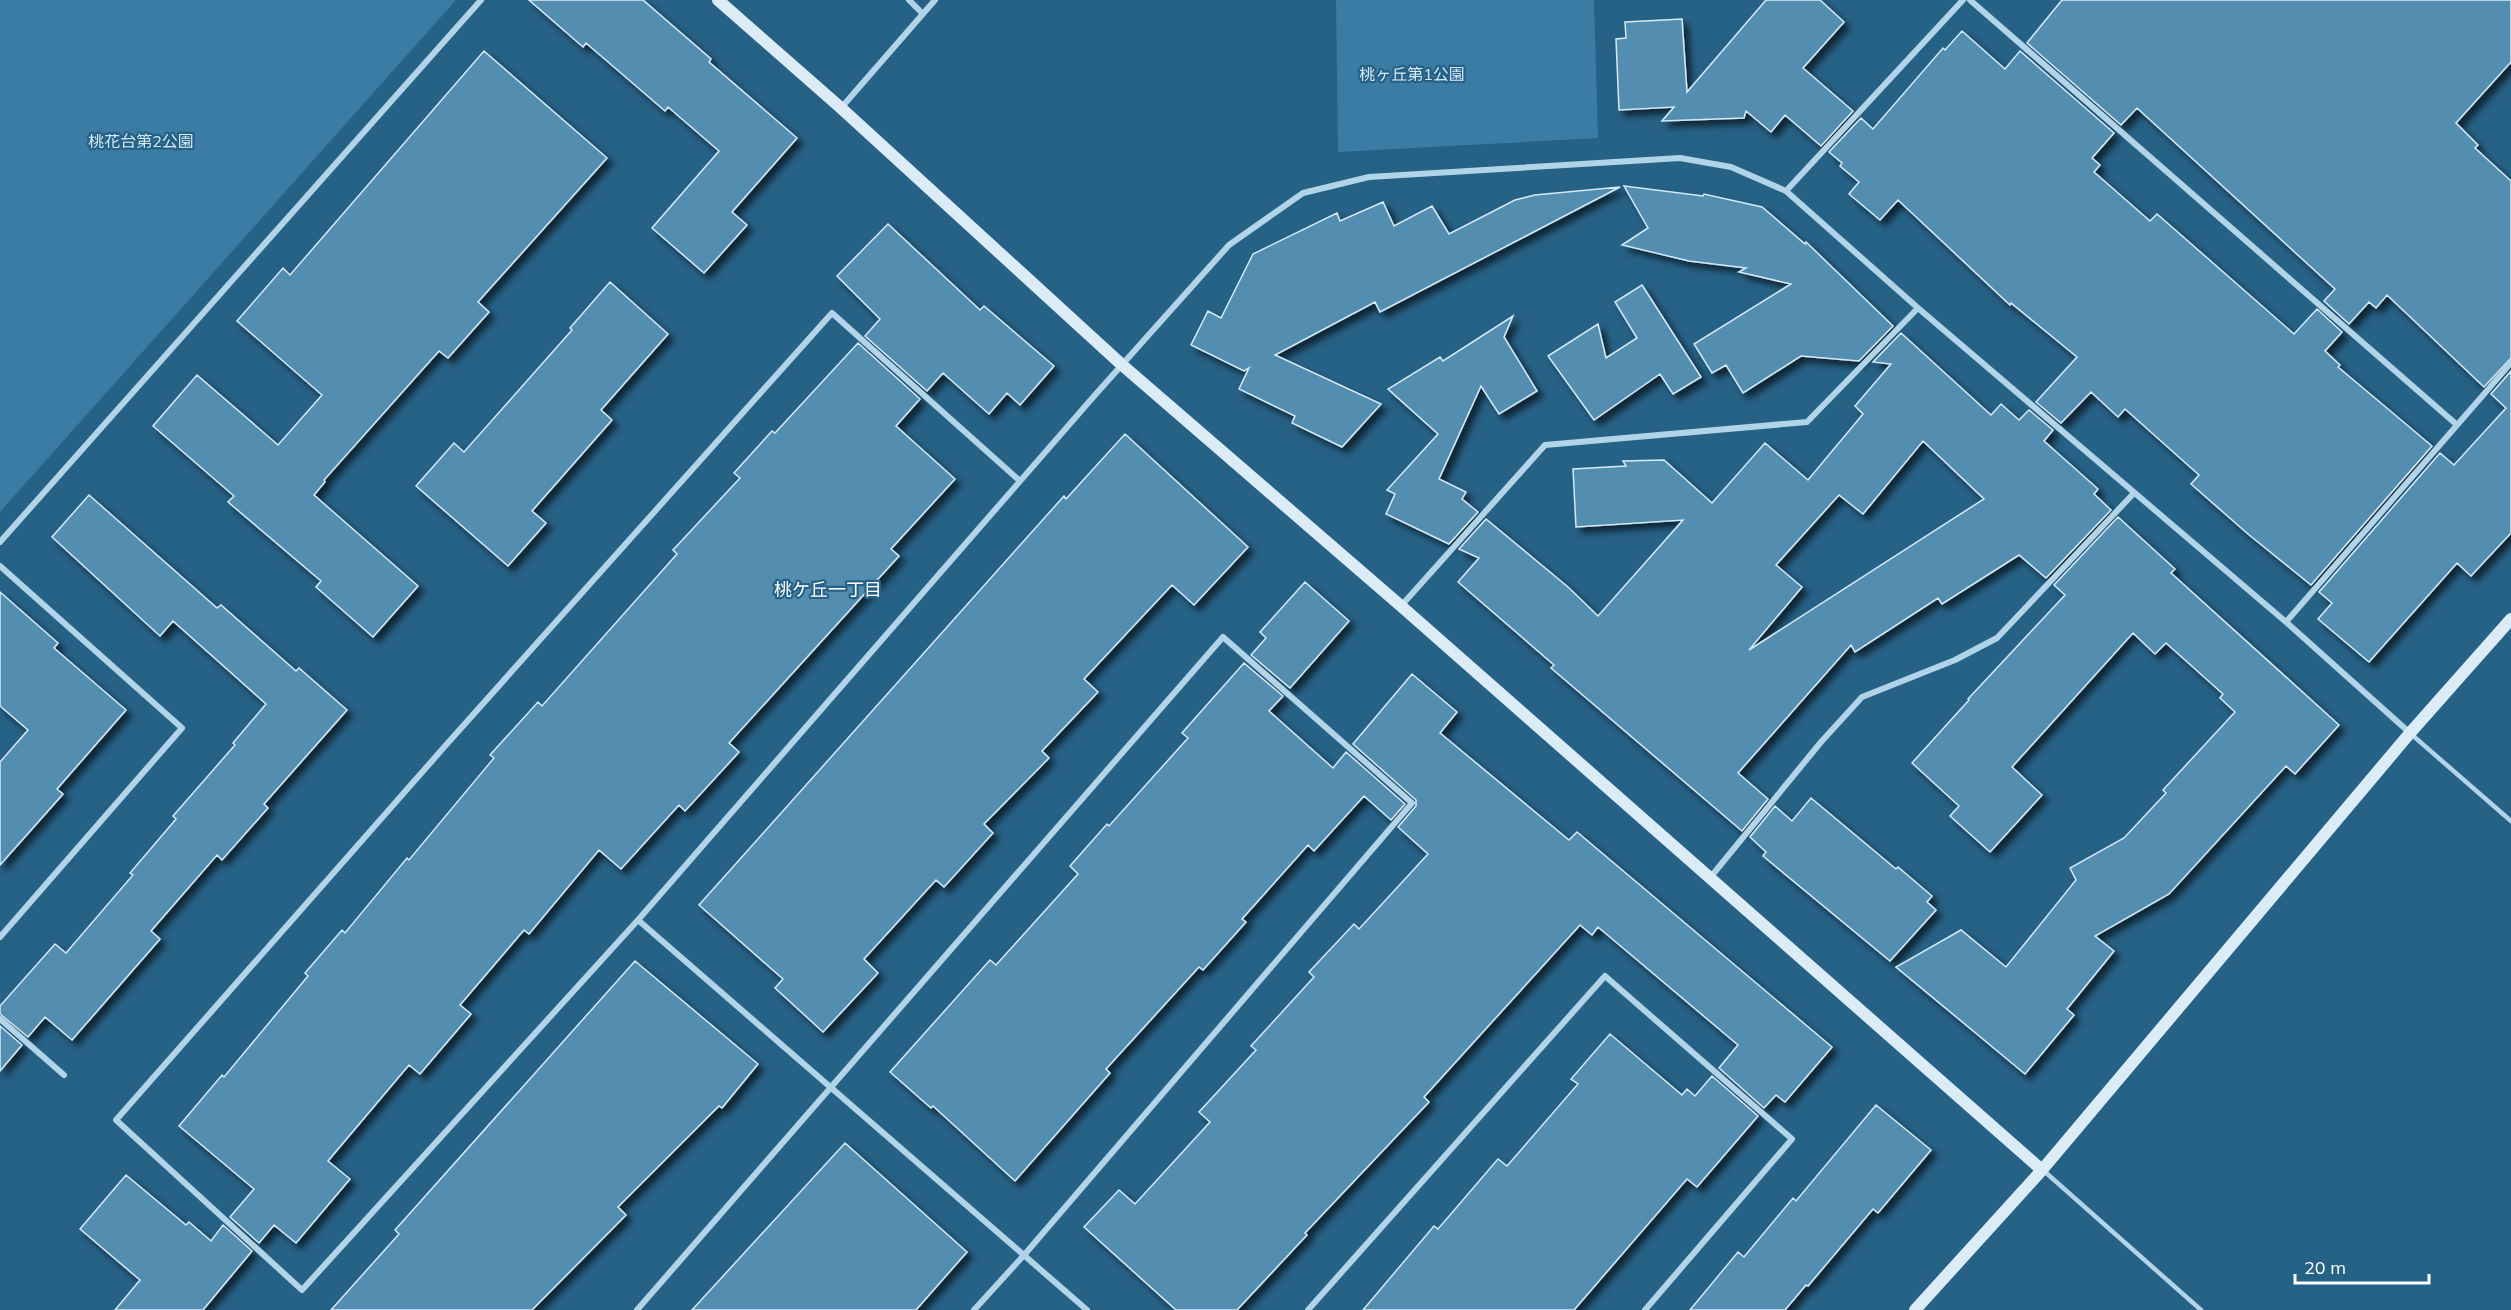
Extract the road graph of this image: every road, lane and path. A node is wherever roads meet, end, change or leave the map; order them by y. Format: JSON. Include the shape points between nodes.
{"nodes":[{"id":1,"x":481,"y":0,"type":"edge"},
{"id":2,"x":718,"y":0,"type":"edge"},
{"id":3,"x":909,"y":0,"type":"edge"},
{"id":4,"x":935,"y":0,"type":"edge"},
{"id":5,"x":1963,"y":0,"type":"edge"},
{"id":6,"x":1970,"y":0,"type":"edge"},
{"id":7,"x":923,"y":14,"type":"junction"},
{"id":8,"x":841,"y":108,"type":"junction"},
{"id":9,"x":1786,"y":192,"type":"junction"},
{"id":10,"x":1918,"y":308,"type":"junction"},
{"id":11,"x":2511,"y":363,"type":"edge"},
{"id":12,"x":1121,"y":364,"type":"junction"},
{"id":13,"x":2456,"y":424,"type":"junction"},
{"id":14,"x":1020,"y":481,"type":"junction"},
{"id":15,"x":2134,"y":493,"type":"junction"},
{"id":16,"x":0,"y":542,"type":"edge"},
{"id":17,"x":0,"y":566,"type":"edge"},
{"id":18,"x":1401,"y":606,"type":"junction"},
{"id":19,"x":2286,"y":622,"type":"junction"},
{"id":20,"x":2509,"y":626,"type":"edge"},
{"id":21,"x":2410,"y":733,"type":"junction"},
{"id":22,"x":2511,"y":821,"type":"edge"},
{"id":23,"x":1709,"y":879,"type":"junction"},
{"id":24,"x":638,"y":920,"type":"junction"},
{"id":25,"x":0,"y":937,"type":"edge"},
{"id":26,"x":0,"y":1019,"type":"edge"},
{"id":27,"x":64,"y":1075,"type":"dead end"},
{"id":28,"x":830,"y":1088,"type":"junction"},
{"id":29,"x":2042,"y":1170,"type":"junction"},
{"id":30,"x":1025,"y":1254,"type":"junction"},
{"id":31,"x":637,"y":1310,"type":"edge"},
{"id":32,"x":974,"y":1310,"type":"edge"},
{"id":33,"x":1087,"y":1310,"type":"edge"},
{"id":34,"x":1308,"y":1310,"type":"edge"},
{"id":35,"x":1645,"y":1310,"type":"edge"},
{"id":36,"x":1916,"y":1310,"type":"edge"},
{"id":37,"x":2202,"y":1310,"type":"edge"}],
"edges":[{"from":1,"to":16,"type":"street"},
{"from":2,"to":8,"type":"street"},
{"from":3,"to":7,"type":"street"},
{"from":4,"to":7,"type":"street"},
{"from":5,"to":9,"type":"street"},
{"from":6,"to":13,"type":"street"},
{"from":7,"to":8,"type":"street"},
{"from":8,"to":12,"type":"street"},
{"from":9,"to":10,"type":"street"},
{"from":9,"to":12,"type":"street","via":[[1731,167],[1680,158],[1369,177],[1303,193],[1229,245]]},
{"from":10,"to":15,"type":"street"},
{"from":10,"to":18,"type":"street","via":[[1807,422],[1545,446]]},
{"from":11,"to":13,"type":"street"},
{"from":12,"to":14,"type":"street"},
{"from":12,"to":18,"type":"street"},
{"from":13,"to":19,"type":"street"},
{"from":14,"to":24,"type":"street"},
{"from":14,"to":24,"type":"street","via":[[832,313],[116,1120],[302,1290]]},
{"from":15,"to":19,"type":"street"},
{"from":15,"to":23,"type":"street","via":[[1997,638],[1955,660],[1862,697]]},
{"from":17,"to":25,"type":"street","via":[[182,728]]},
{"from":18,"to":23,"type":"street"},
{"from":19,"to":21,"type":"street"},
{"from":20,"to":21,"type":"street"},
{"from":21,"to":22,"type":"lane"},
{"from":21,"to":29,"type":"street"},
{"from":23,"to":29,"type":"street"},
{"from":24,"to":28,"type":"street"},
{"from":26,"to":27,"type":"street"},
{"from":28,"to":30,"type":"street"},
{"from":28,"to":30,"type":"street","via":[[1223,637],[1412,803]]},
{"from":28,"to":31,"type":"street"},
{"from":29,"to":36,"type":"street"},
{"from":29,"to":37,"type":"lane"},
{"from":30,"to":32,"type":"street"},
{"from":30,"to":33,"type":"street"},
{"from":34,"to":35,"type":"street","via":[[1605,976],[1792,1139]]}]}
